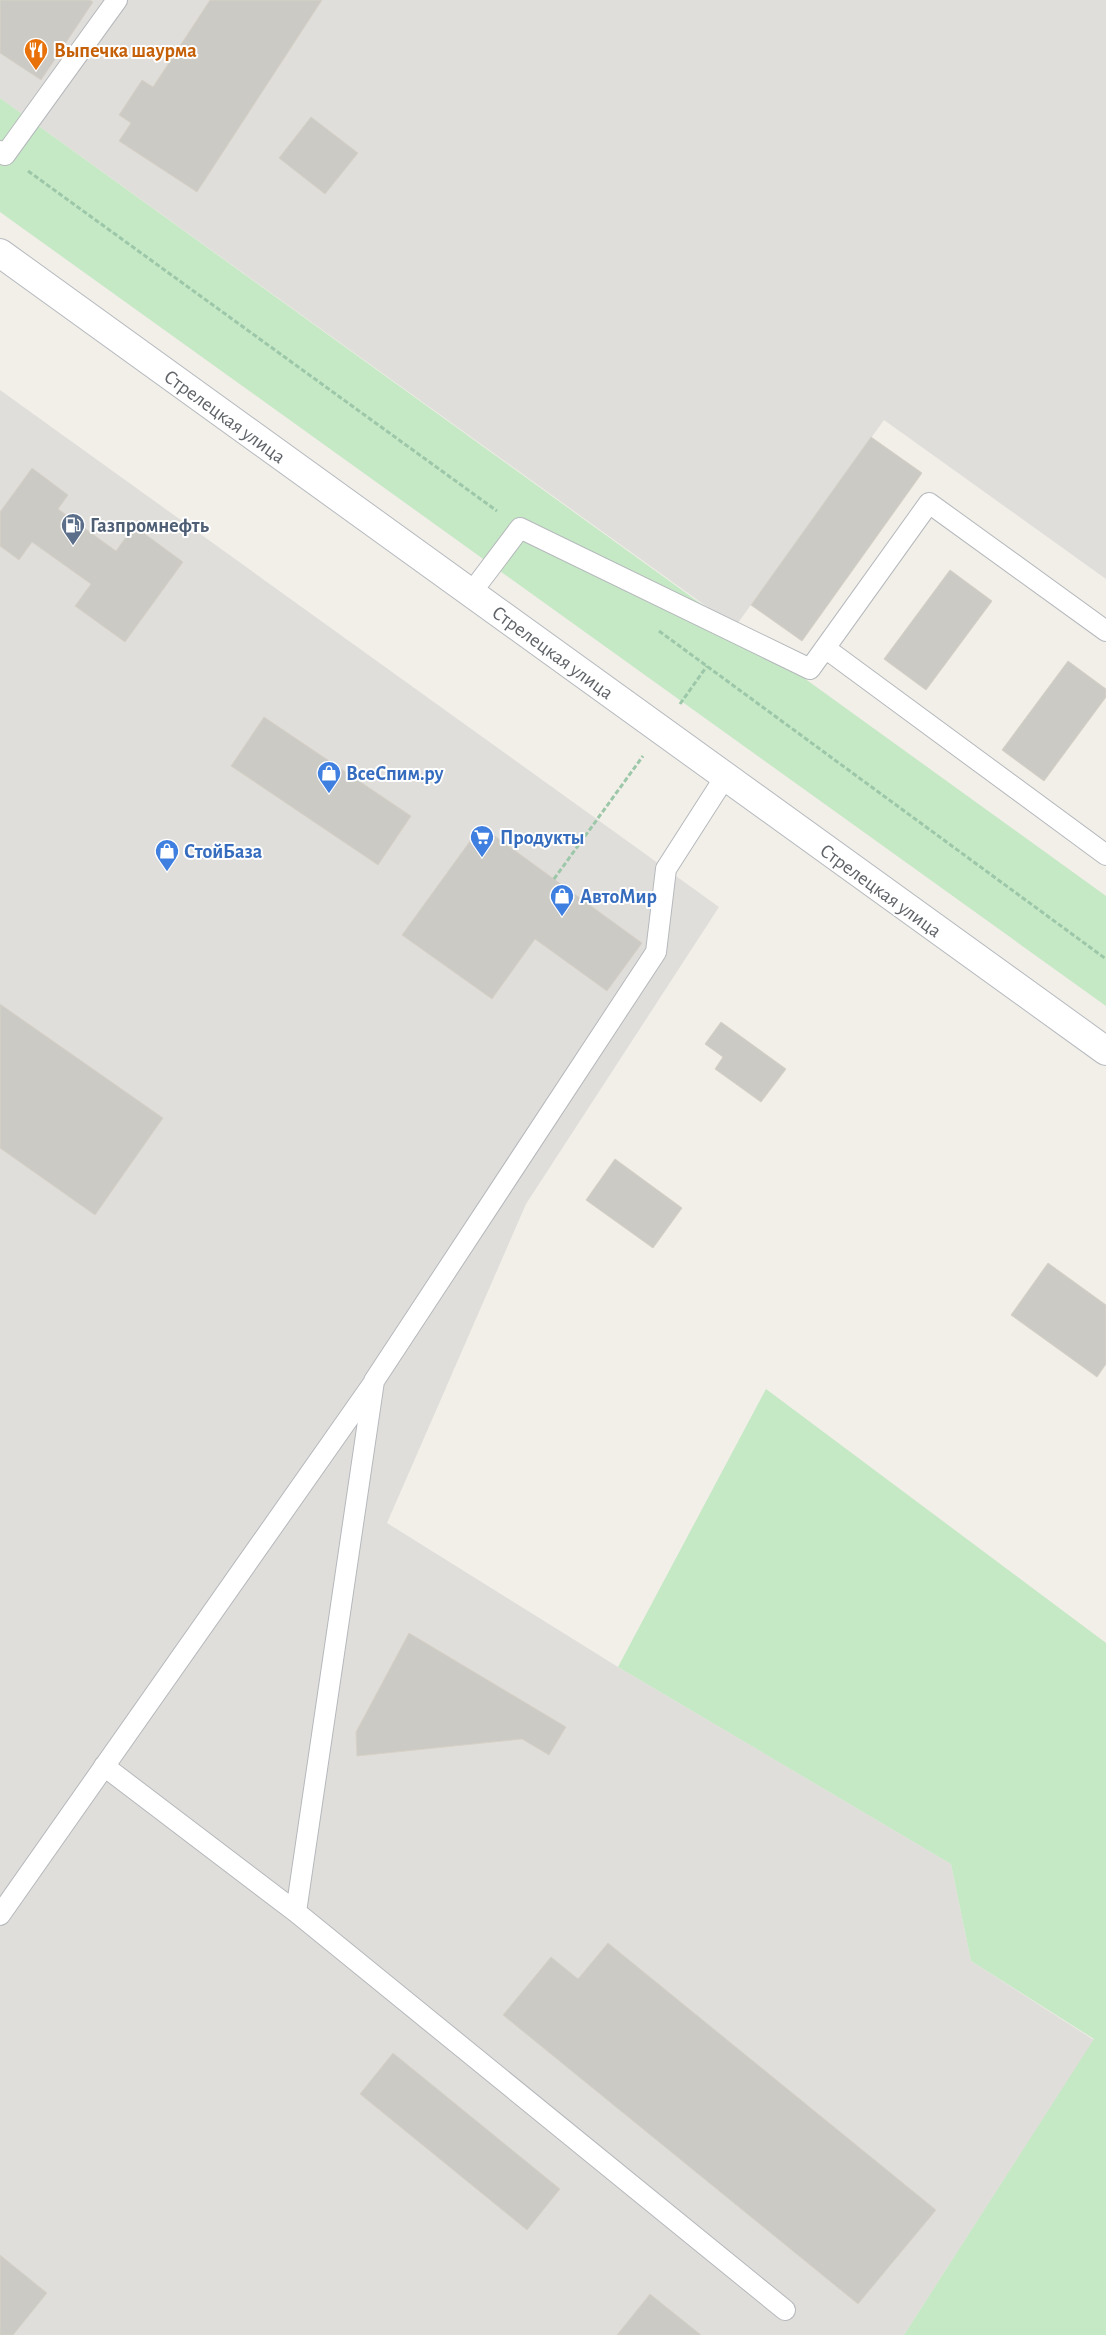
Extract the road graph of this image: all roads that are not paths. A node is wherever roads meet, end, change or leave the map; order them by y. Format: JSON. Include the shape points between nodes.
{"nodes":[{"id":1,"x":117,"y":0,"type":"edge"},
{"id":2,"x":0,"y":151,"type":"edge"},
{"id":3,"x":0,"y":254,"type":"edge"},
{"id":4,"x":471,"y":593,"type":"junction"},
{"id":5,"x":1106,"y":631,"type":"edge"},
{"id":6,"x":825,"y":648,"type":"junction"},
{"id":7,"x":725,"y":777,"type":"junction"},
{"id":8,"x":1106,"y":855,"type":"edge"},
{"id":9,"x":1106,"y":1051,"type":"edge"},
{"id":10,"x":374,"y":1381,"type":"junction"},
{"id":11,"x":104,"y":1766,"type":"junction"},
{"id":12,"x":296,"y":1912,"type":"junction"},
{"id":13,"x":0,"y":1915,"type":"edge"},
{"id":14,"x":786,"y":2310,"type":"dead end"}],
"edges":[{"from":1,"to":2,"type":"lane","via":[[5,155]]},
{"from":3,"to":4,"type":"main road","name":"Стрелецкая улица"},
{"from":4,"to":6,"type":"lane","via":[[520,528],[810,669]]},
{"from":4,"to":7,"type":"main road","name":"Стрелецкая улица"},
{"from":5,"to":6,"type":"lane","via":[[929,503]]},
{"from":6,"to":8,"type":"lane"},
{"from":7,"to":9,"type":"main road","name":"Стрелецкая улица"},
{"from":7,"to":10,"type":"lane","via":[[666,869],[656,952]]},
{"from":10,"to":11,"type":"lane"},
{"from":10,"to":12,"type":"lane"},
{"from":11,"to":12,"type":"lane"},
{"from":11,"to":13,"type":"lane"},
{"from":12,"to":14,"type":"lane"}]}
